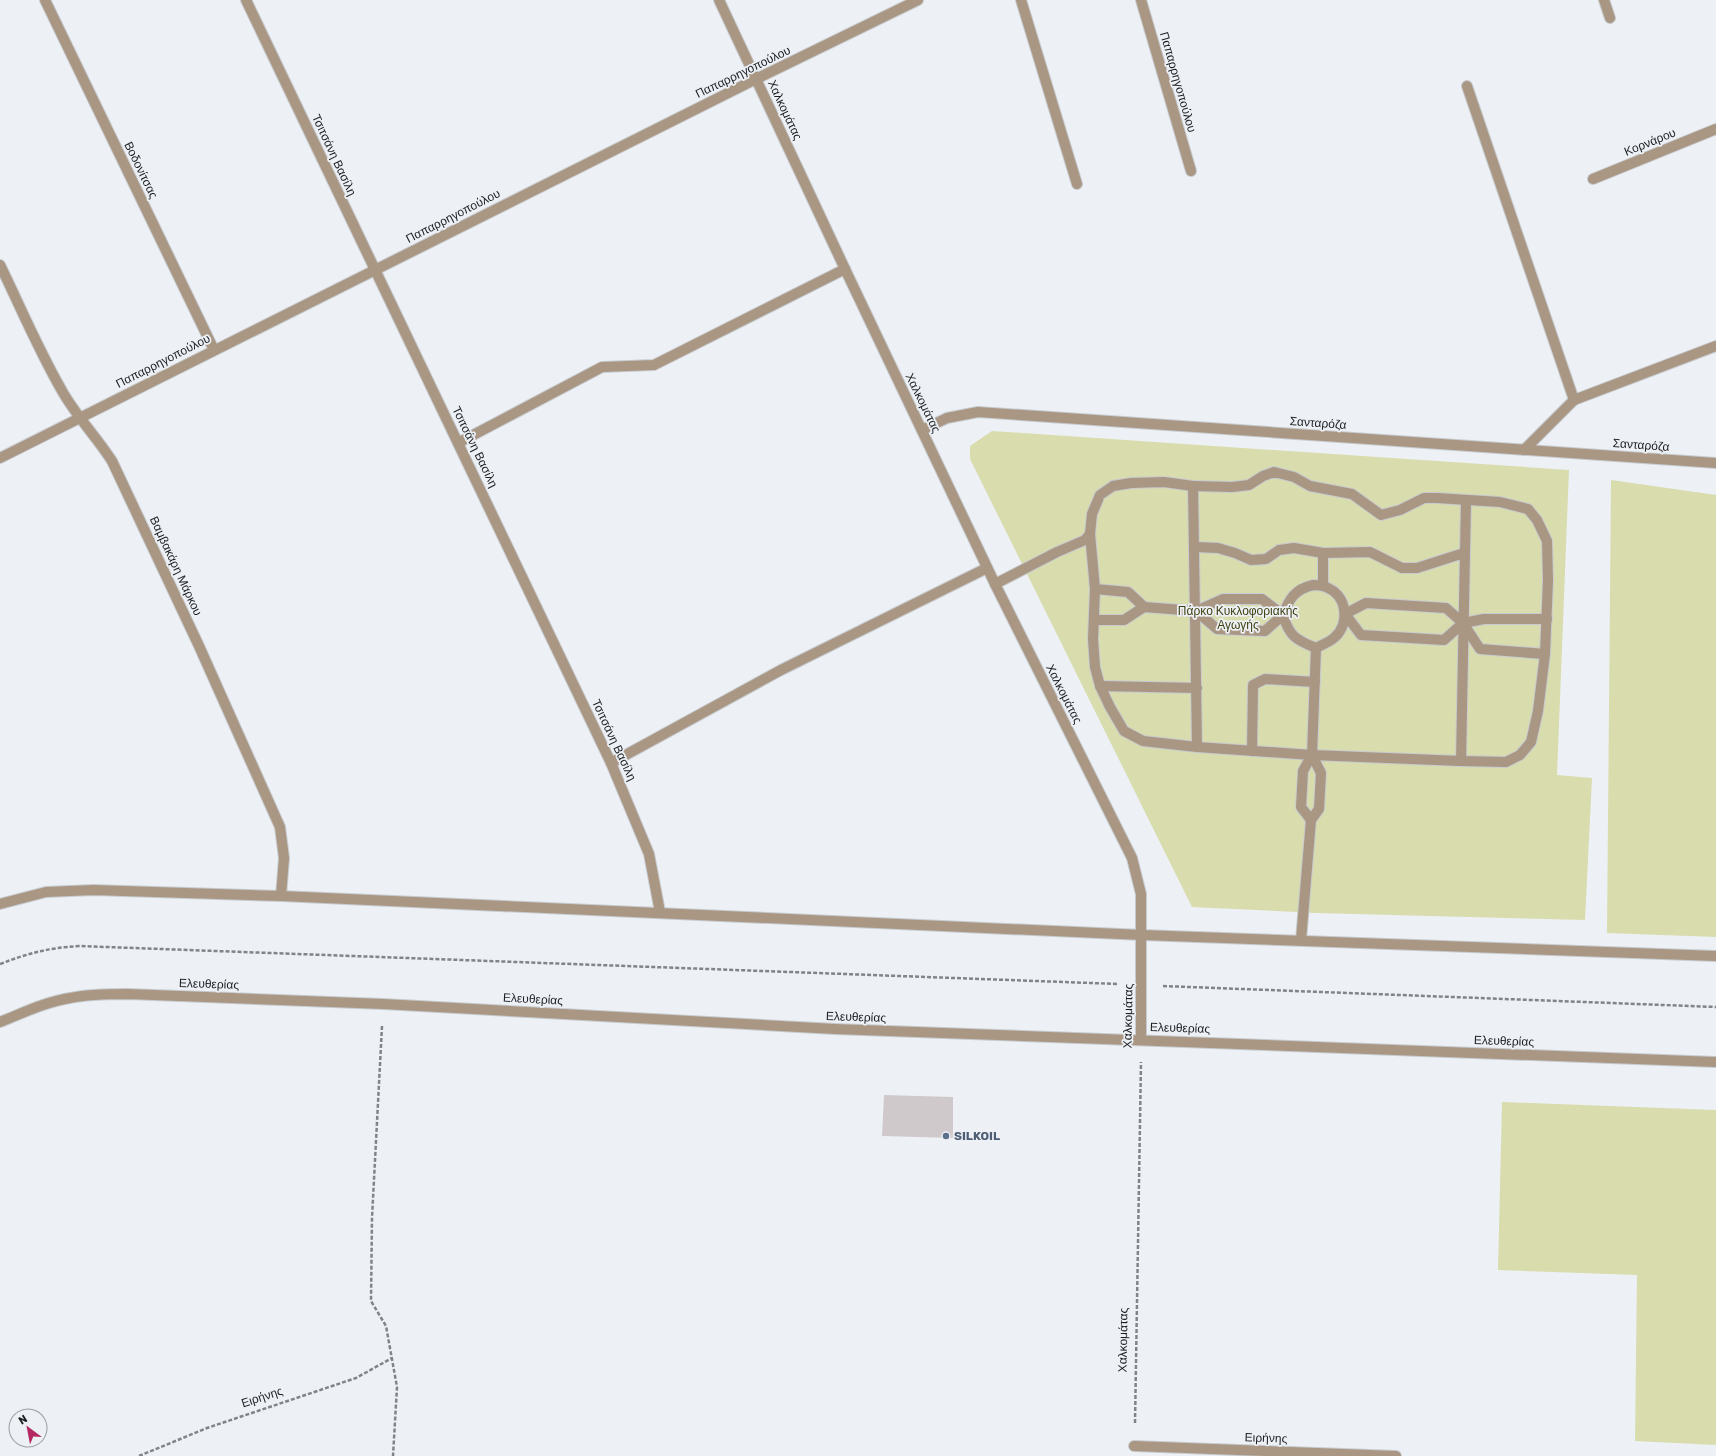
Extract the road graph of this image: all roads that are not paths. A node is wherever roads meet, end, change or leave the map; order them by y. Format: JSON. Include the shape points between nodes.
{"nodes":[{"id":1,"x":46,"y":0,"type":"edge"},
{"id":2,"x":246,"y":0,"type":"edge"},
{"id":3,"x":719,"y":0,"type":"edge"},
{"id":4,"x":918,"y":0,"type":"edge"},
{"id":5,"x":1022,"y":0,"type":"edge"},
{"id":6,"x":1142,"y":0,"type":"edge"},
{"id":7,"x":1604,"y":0,"type":"edge"},
{"id":8,"x":1610,"y":18,"type":"dead end"},
{"id":9,"x":756,"y":79,"type":"junction"},
{"id":10,"x":1467,"y":86,"type":"dead end"},
{"id":11,"x":1716,"y":129,"type":"edge"},
{"id":12,"x":1190,"y":171,"type":"dead end"},
{"id":13,"x":1593,"y":178,"type":"dead end"},
{"id":14,"x":1077,"y":184,"type":"dead end"},
{"id":15,"x":0,"y":265,"type":"edge"},
{"id":16,"x":844,"y":269,"type":"junction"},
{"id":17,"x":374,"y":270,"type":"junction"},
{"id":18,"x":1716,"y":346,"type":"edge"},
{"id":19,"x":214,"y":350,"type":"junction"},
{"id":20,"x":1574,"y":400,"type":"junction"},
{"id":21,"x":79,"y":418,"type":"junction"},
{"id":22,"x":922,"y":430,"type":"junction"},
{"id":23,"x":458,"y":443,"type":"junction"},
{"id":24,"x":1524,"y":450,"type":"junction"},
{"id":25,"x":0,"y":458,"type":"edge"},
{"id":26,"x":1716,"y":463,"type":"edge"},
{"id":27,"x":1193,"y":486,"type":"junction"},
{"id":28,"x":1466,"y":500,"type":"junction"},
{"id":29,"x":1090,"y":534,"type":"junction"},
{"id":30,"x":1195,"y":548,"type":"junction"},
{"id":31,"x":1323,"y":553,"type":"junction"},
{"id":32,"x":1464,"y":553,"type":"junction"},
{"id":33,"x":987,"y":568,"type":"junction"},
{"id":34,"x":995,"y":584,"type":"junction"},
{"id":35,"x":1323,"y":586,"type":"junction"},
{"id":36,"x":1095,"y":589,"type":"junction"},
{"id":37,"x":1144,"y":607,"type":"junction"},
{"id":38,"x":1196,"y":611,"type":"junction"},
{"id":39,"x":1345,"y":614,"type":"junction"},
{"id":40,"x":1283,"y":615,"type":"junction"},
{"id":41,"x":1547,"y":619,"type":"junction"},
{"id":42,"x":1094,"y":620,"type":"junction"},
{"id":43,"x":1463,"y":623,"type":"junction"},
{"id":44,"x":1316,"y":648,"type":"junction"},
{"id":45,"x":1545,"y":654,"type":"junction"},
{"id":46,"x":1315,"y":682,"type":"junction"},
{"id":47,"x":1100,"y":686,"type":"junction"},
{"id":48,"x":1197,"y":688,"type":"junction"},
{"id":49,"x":1197,"y":747,"type":"junction"},
{"id":50,"x":1252,"y":751,"type":"junction"},
{"id":51,"x":1312,"y":755,"type":"junction"},
{"id":52,"x":1461,"y":761,"type":"junction"},
{"id":53,"x":611,"y":763,"type":"junction"},
{"id":54,"x":1311,"y":820,"type":"junction"},
{"id":55,"x":281,"y":896,"type":"junction"},
{"id":56,"x":0,"y":904,"type":"edge"},
{"id":57,"x":660,"y":912,"type":"junction"},
{"id":58,"x":1142,"y":935,"type":"junction"},
{"id":59,"x":1302,"y":940,"type":"junction"},
{"id":60,"x":1716,"y":956,"type":"edge"},
{"id":61,"x":0,"y":1022,"type":"edge"},
{"id":62,"x":1141,"y":1040,"type":"junction"},
{"id":63,"x":1716,"y":1062,"type":"edge"},
{"id":64,"x":1134,"y":1446,"type":"road end"},
{"id":65,"x":1396,"y":1456,"type":"edge"}],
"edges":[{"from":1,"to":19,"type":"street","name":"Βοδονίτσας"},
{"from":2,"to":17,"type":"street","name":"Τσιτσάνη Βασίλη"},
{"from":3,"to":9,"type":"street","name":"Χαλκομάτας"},
{"from":4,"to":9,"type":"street","name":"Παπαρρηγοπούλου"},
{"from":5,"to":14,"type":"street"},
{"from":6,"to":12,"type":"street","name":"Παπαρρηγοπούλου"},
{"from":7,"to":8,"type":"street"},
{"from":9,"to":16,"type":"street","name":"Χαλκομάτας"},
{"from":9,"to":17,"type":"street","name":"Παπαρρηγοπούλου"},
{"from":10,"to":20,"type":"street"},
{"from":11,"to":13,"type":"street","name":"Κορνάρου"},
{"from":15,"to":21,"type":"street","name":"Βαμβακάρη Μάρκου","via":[[60,388]]},
{"from":16,"to":22,"type":"street","name":"Χαλκομάτας"},
{"from":16,"to":23,"type":"street","via":[[654,365],[602,367]]},
{"from":17,"to":19,"type":"street","name":"Παπαρρηγοπούλου"},
{"from":17,"to":23,"type":"street","name":"Τσιτσάνη Βασίλη"},
{"from":18,"to":20,"type":"street"},
{"from":19,"to":21,"type":"street","name":"Παπαρρηγοπούλου"},
{"from":20,"to":24,"type":"street"},
{"from":21,"to":25,"type":"street","name":"Παπαρρηγοπούλου"},
{"from":21,"to":55,"type":"street","name":"Βαμβακάρη Μάρκου","via":[[98,439],[112,461],[280,826],[284,858]]},
{"from":22,"to":24,"type":"street","name":"Σανταρόζα","via":[[947,418],[978,412]]},
{"from":22,"to":33,"type":"street","name":"Χαλκομάτας"},
{"from":23,"to":53,"type":"street","name":"Τσιτσάνη Βασίλη"},
{"from":24,"to":26,"type":"street","name":"Σανταρόζα"},
{"from":27,"to":28,"type":"street","via":[[1249,485],[1274,472],[1294,477],[1310,486],[1352,494],[1381,515],[1400,510],[1424,498]]},
{"from":27,"to":29,"type":"street","via":[[1164,482],[1113,486],[1100,495],[1092,514]]},
{"from":27,"to":30,"type":"street"},
{"from":28,"to":32,"type":"street"},
{"from":28,"to":41,"type":"street","via":[[1500,502],[1528,509],[1537,520],[1546,541]]},
{"from":29,"to":34,"type":"street","via":[[1085,540]]},
{"from":29,"to":36,"type":"street"},
{"from":30,"to":31,"type":"street","via":[[1218,548],[1251,560],[1266,558],[1279,550],[1294,548]]},
{"from":30,"to":38,"type":"street"},
{"from":31,"to":32,"type":"street","via":[[1370,552],[1402,568],[1417,568]]},
{"from":31,"to":35,"type":"street"},
{"from":32,"to":43,"type":"street"},
{"from":33,"to":34,"type":"street","name":"Χαλκομάτας"},
{"from":33,"to":53,"type":"street","via":[[781,670]]},
{"from":34,"to":58,"type":"street","name":"Χαλκομάτας","via":[[1132,858],[1141,894]]},
{"from":35,"to":39,"type":"street","via":[[1338,595]]},
{"from":35,"to":40,"type":"street","via":[[1312,585],[1295,593],[1288,601]]},
{"from":36,"to":37,"type":"street","via":[[1128,592]]},
{"from":36,"to":42,"type":"street"},
{"from":37,"to":38,"type":"street"},
{"from":37,"to":42,"type":"street","via":[[1124,620]]},
{"from":38,"to":40,"type":"street","via":[[1222,599],[1262,599]]},
{"from":38,"to":40,"type":"street","via":[[1217,629],[1264,631]]},
{"from":38,"to":48,"type":"street"},
{"from":39,"to":43,"type":"street","via":[[1366,603],[1446,608]]},
{"from":39,"to":43,"type":"street","via":[[1361,635],[1444,640]]},
{"from":39,"to":44,"type":"street","via":[[1335,638]]},
{"from":40,"to":44,"type":"street","via":[[1295,638]]},
{"from":41,"to":43,"type":"street","via":[[1484,619]]},
{"from":41,"to":45,"type":"street"},
{"from":42,"to":47,"type":"street","via":[[1095,667]]},
{"from":43,"to":45,"type":"street","via":[[1480,649]]},
{"from":43,"to":52,"type":"street"},
{"from":44,"to":46,"type":"street"},
{"from":45,"to":52,"type":"street","via":[[1538,711],[1531,742],[1520,755],[1506,762]]},
{"from":46,"to":50,"type":"street","via":[[1265,679],[1253,685]]},
{"from":46,"to":51,"type":"street"},
{"from":47,"to":48,"type":"street"},
{"from":47,"to":49,"type":"street","via":[[1124,730],[1144,742]]},
{"from":48,"to":49,"type":"street"},
{"from":49,"to":50,"type":"street"},
{"from":50,"to":51,"type":"street"},
{"from":51,"to":52,"type":"street"},
{"from":51,"to":54,"type":"street","via":[[1321,773],[1319,809]]},
{"from":51,"to":54,"type":"street","via":[[1303,771],[1302,807]]},
{"from":53,"to":57,"type":"street","name":"Τσιτσάνη Βασίλη","via":[[649,854]]},
{"from":54,"to":59,"type":"street"},
{"from":55,"to":56,"type":"street","via":[[93,890],[46,892]]},
{"from":55,"to":57,"type":"street"},
{"from":57,"to":58,"type":"street"},
{"from":58,"to":59,"type":"street"},
{"from":58,"to":62,"type":"street","name":"Χαλκομάτας"},
{"from":59,"to":60,"type":"street"},
{"from":61,"to":62,"type":"street","name":"Ελευθερίας","via":[[54,1001],[107,994],[383,1004],[835,1029]]},
{"from":62,"to":63,"type":"street","name":"Ελευθερίας"},
{"from":64,"to":65,"type":"street","name":"Ειρήνης"}]}
